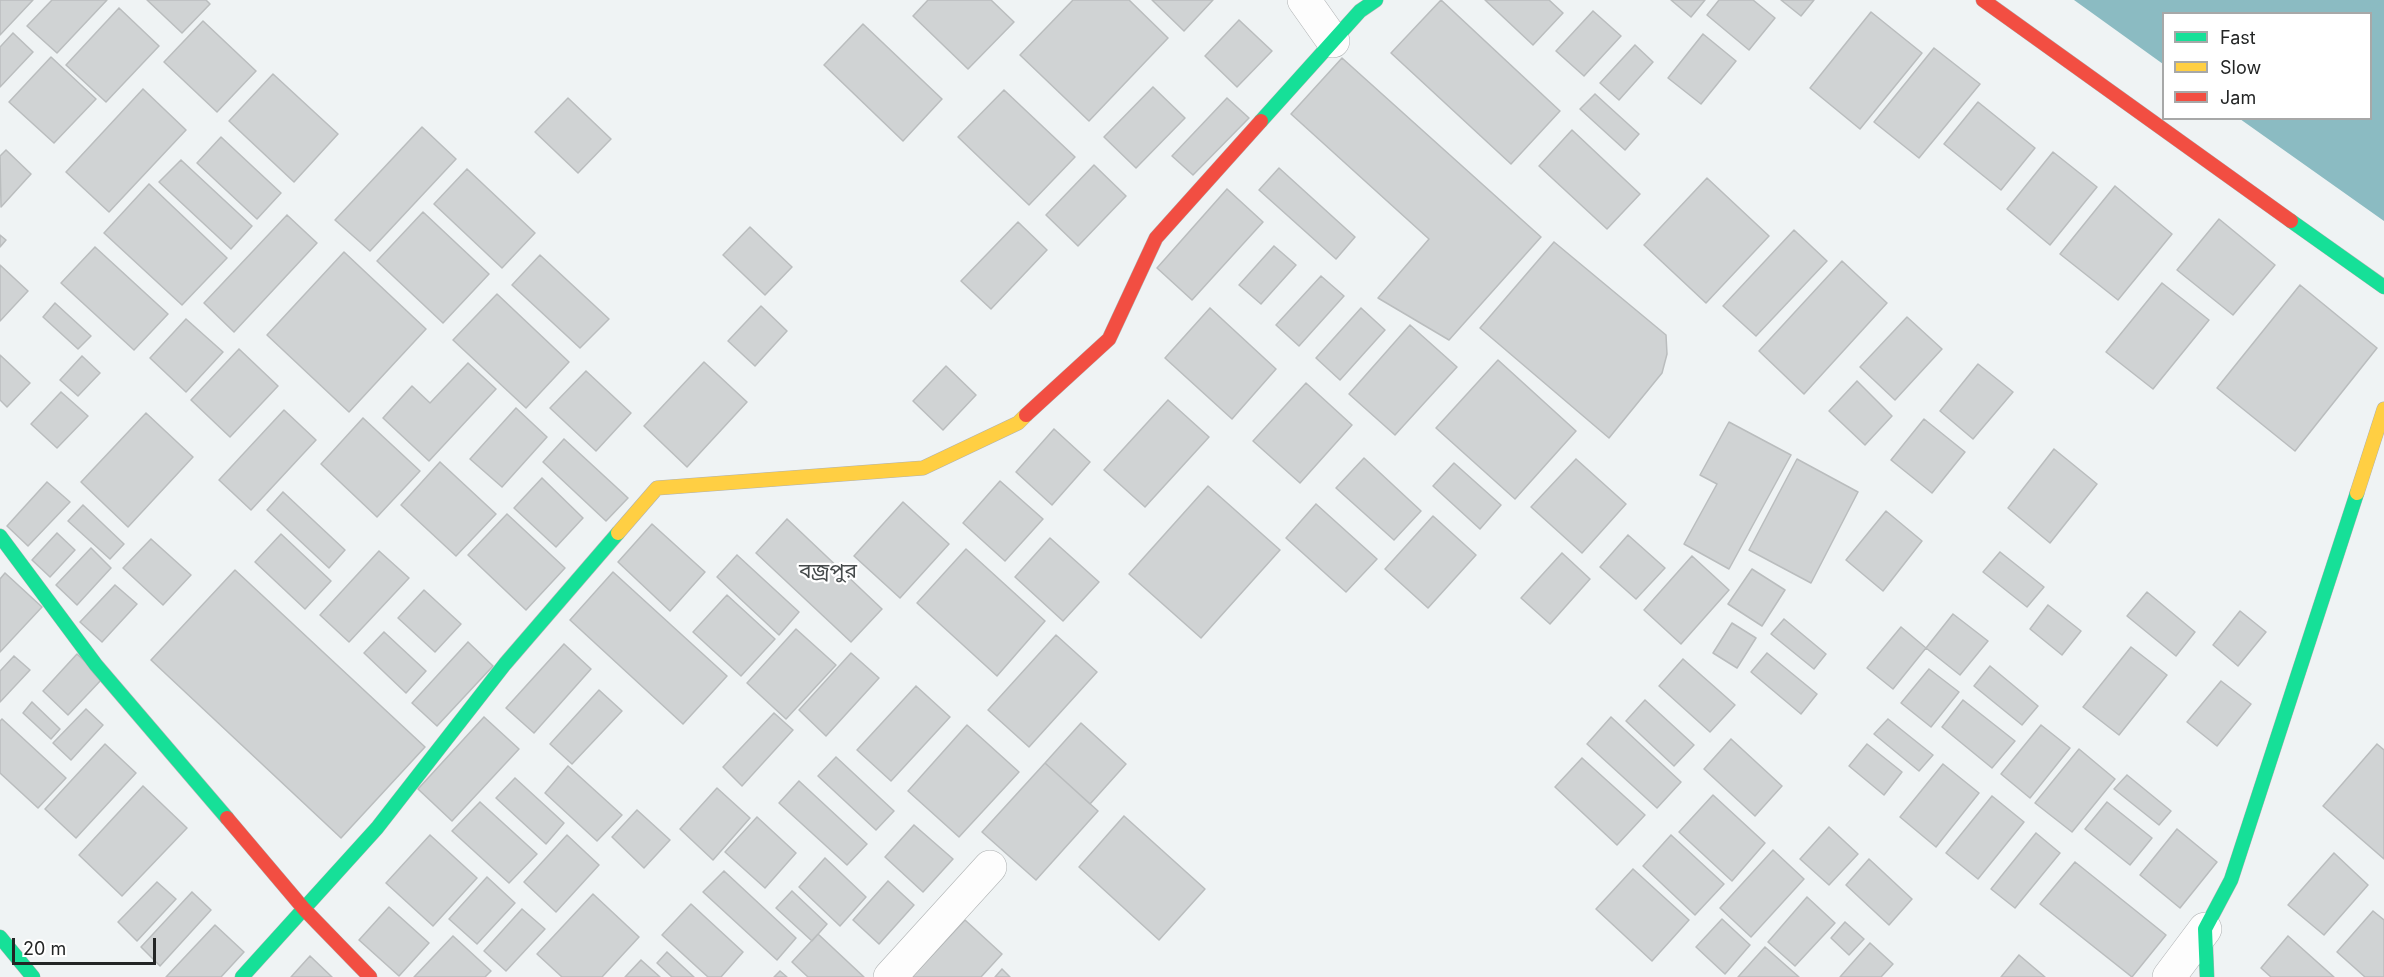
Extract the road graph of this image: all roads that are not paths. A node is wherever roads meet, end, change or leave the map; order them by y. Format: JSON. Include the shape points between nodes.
{"nodes":[{"id":1,"x":1304,"y":0,"type":"edge"},
{"id":2,"x":1376,"y":0,"type":"edge"},
{"id":3,"x":1983,"y":0,"type":"edge"},
{"id":4,"x":1333,"y":41,"type":"junction"},
{"id":5,"x":2384,"y":287,"type":"edge"},
{"id":6,"x":2384,"y":409,"type":"edge"},
{"id":7,"x":0,"y":536,"type":"edge"},
{"id":8,"x":990,"y":867,"type":"dead end"},
{"id":9,"x":304,"y":909,"type":"junction"},
{"id":10,"x":2205,"y":929,"type":"junction"},
{"id":11,"x":0,"y":937,"type":"edge"},
{"id":12,"x":33,"y":977,"type":"edge"},
{"id":13,"x":242,"y":977,"type":"edge"},
{"id":14,"x":370,"y":977,"type":"edge"},
{"id":15,"x":890,"y":977,"type":"edge"},
{"id":16,"x":2169,"y":977,"type":"edge"},
{"id":17,"x":2207,"y":977,"type":"edge"}],
"edges":[{"from":1,"to":4,"type":"street"},
{"from":2,"to":4,"type":"main road","via":[[1360,11]]},
{"from":3,"to":5,"type":"main road"},
{"from":4,"to":9,"type":"main road","via":[[1156,238],[1109,339],[1018,423],[922,468],[657,488],[505,664],[377,828]]},
{"from":6,"to":10,"type":"main road","via":[[2231,880]]},
{"from":7,"to":9,"type":"main road","via":[[96,665]]},
{"from":8,"to":15,"type":"street"},
{"from":9,"to":13,"type":"main road"},
{"from":9,"to":14,"type":"main road"},
{"from":10,"to":16,"type":"street"},
{"from":10,"to":17,"type":"main road"},
{"from":11,"to":12,"type":"main road"}]}
